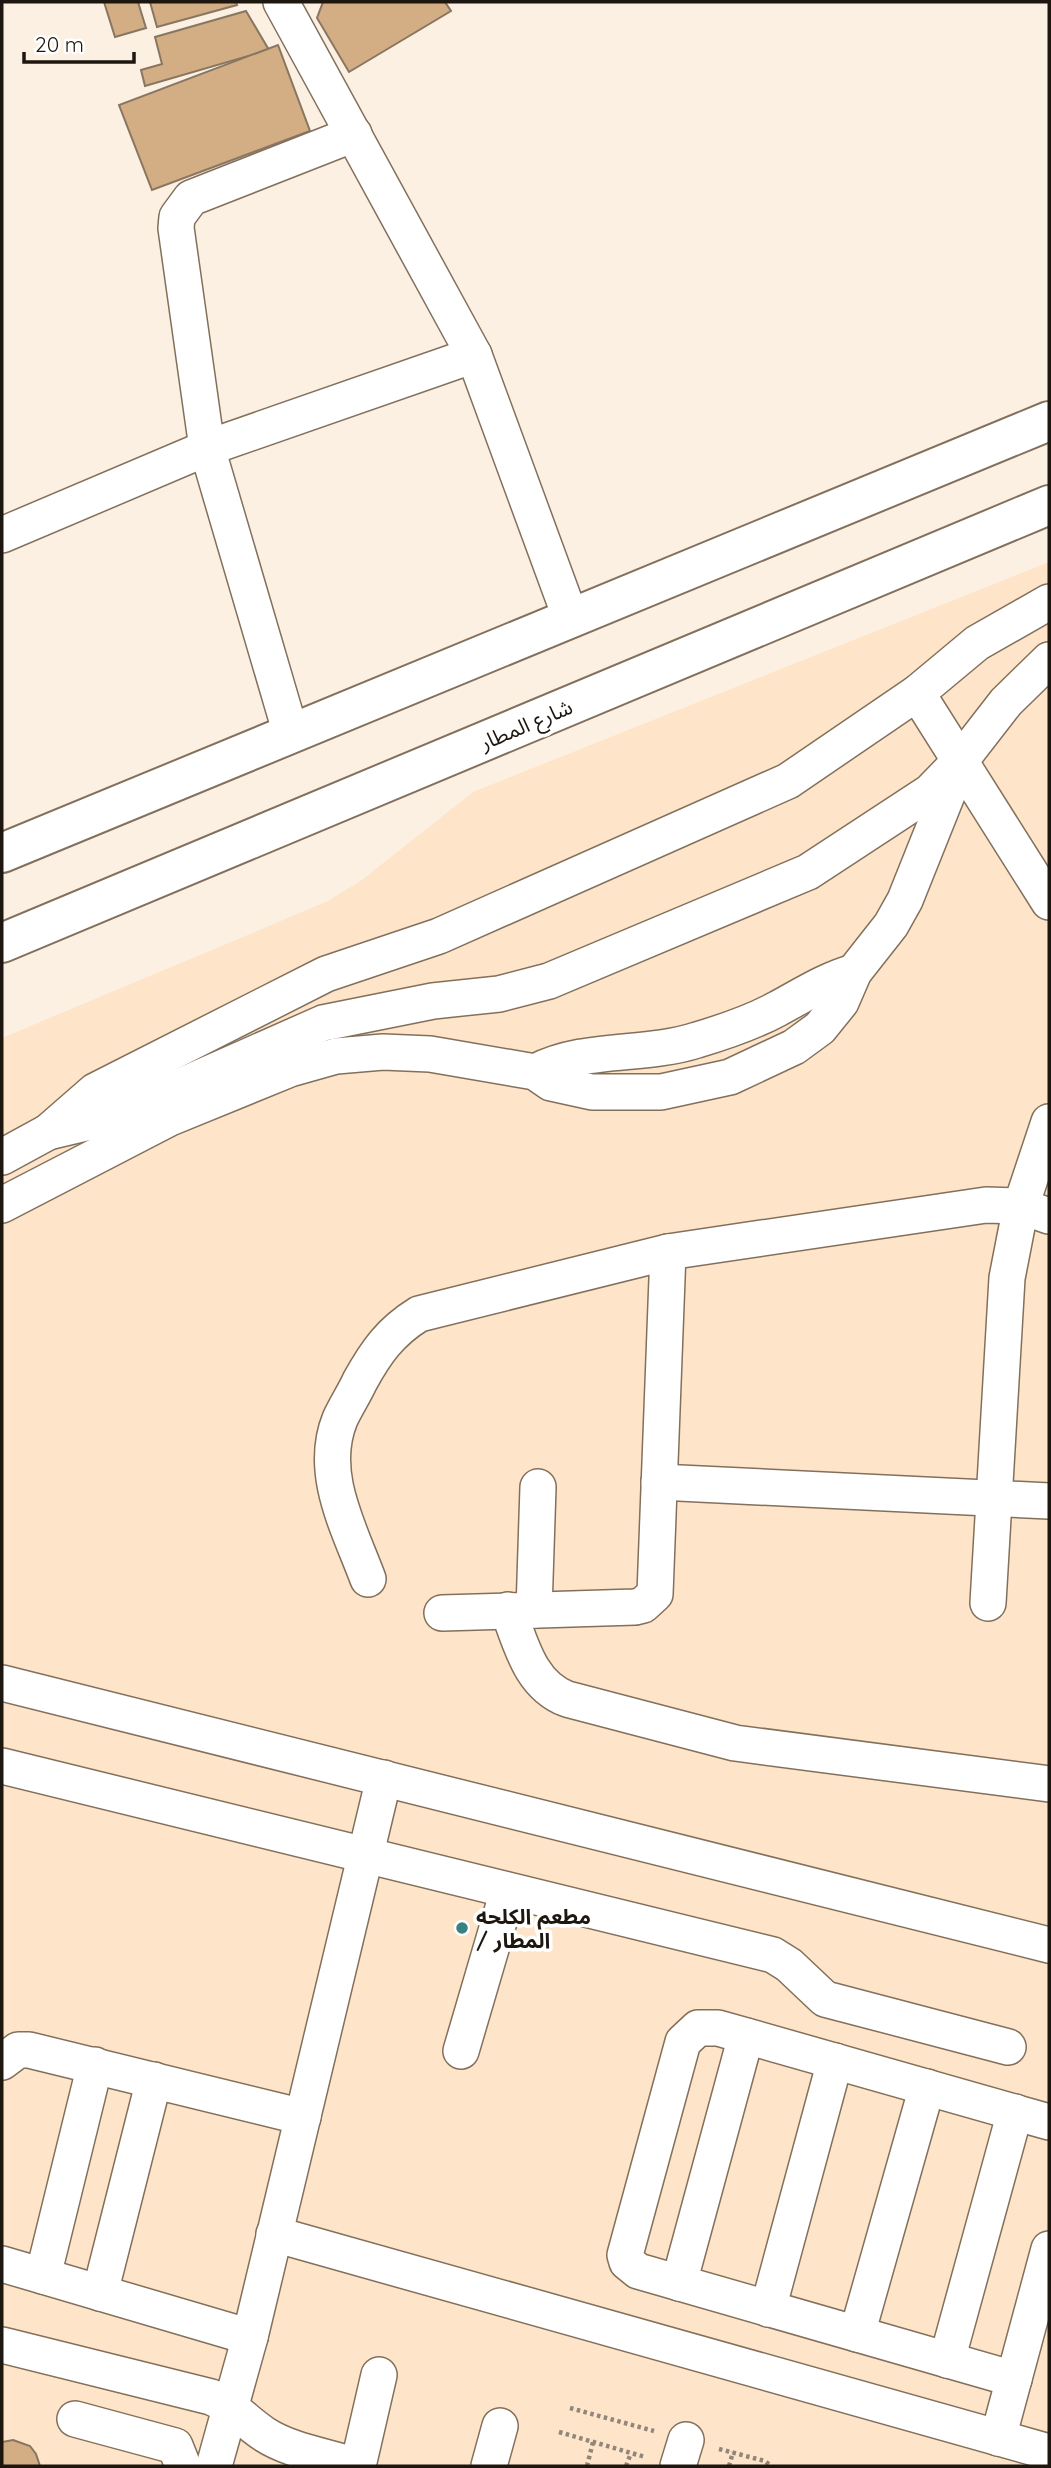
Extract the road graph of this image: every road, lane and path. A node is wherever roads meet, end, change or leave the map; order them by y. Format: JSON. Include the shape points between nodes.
{"nodes":[{"id":1,"x":281,"y":2,"type":"edge"},
{"id":2,"x":354,"y":134,"type":"junction"},
{"id":3,"x":474,"y":355,"type":"junction"},
{"id":4,"x":1049,"y":421,"type":"edge"},
{"id":5,"x":208,"y":448,"type":"junction"},
{"id":6,"x":1049,"y":505,"type":"edge"},
{"id":7,"x":2,"y":535,"type":"edge"},
{"id":8,"x":1049,"y":602,"type":"edge"},
{"id":9,"x":571,"y":619,"type":"junction"},
{"id":10,"x":1049,"y":660,"type":"edge"},
{"id":11,"x":917,"y":692,"type":"junction"},
{"id":12,"x":291,"y":734,"type":"junction"},
{"id":13,"x":961,"y":760,"type":"junction"},
{"id":14,"x":2,"y":853,"type":"edge"},
{"id":15,"x":1049,"y":902,"type":"edge"},
{"id":16,"x":12,"y":931,"type":"edge"},
{"id":17,"x":418,"y":944,"type":"junction"},
{"id":18,"x":855,"y":972,"type":"junction"},
{"id":19,"x":433,"y":1001,"type":"junction"},
{"id":20,"x":535,"y":1072,"type":"junction"},
{"id":21,"x":1049,"y":1122,"type":"edge"},
{"id":22,"x":48,"y":1132,"type":"junction"},
{"id":23,"x":2,"y":1157,"type":"edge"},
{"id":24,"x":2,"y":1205,"type":"edge"},
{"id":25,"x":1035,"y":1211,"type":"edge"},
{"id":26,"x":668,"y":1252,"type":"junction"},
{"id":27,"x":659,"y":1482,"type":"junction"},
{"id":28,"x":538,"y":1486,"type":"dead end"},
{"id":29,"x":992,"y":1499,"type":"junction"},
{"id":30,"x":1049,"y":1501,"type":"edge"},
{"id":31,"x":368,"y":1578,"type":"dead end"},
{"id":32,"x":988,"y":1603,"type":"dead end"},
{"id":33,"x":521,"y":1610,"type":"junction"},
{"id":34,"x":442,"y":1613,"type":"dead end"},
{"id":35,"x":2,"y":1683,"type":"edge"},
{"id":36,"x":2,"y":1766,"type":"edge"},
{"id":37,"x":384,"y":1778,"type":"junction"},
{"id":38,"x":1049,"y":1784,"type":"edge"},
{"id":39,"x":365,"y":1856,"type":"junction"},
{"id":40,"x":508,"y":1891,"type":"junction"},
{"id":41,"x":1049,"y":1945,"type":"edge"},
{"id":42,"x":747,"y":2036,"type":"junction"},
{"id":43,"x":1008,"y":2046,"type":"dead end"},
{"id":44,"x":461,"y":2051,"type":"dead end"},
{"id":45,"x":835,"y":2060,"type":"junction"},
{"id":46,"x":2,"y":2062,"type":"edge"},
{"id":47,"x":95,"y":2065,"type":"junction"},
{"id":48,"x":154,"y":2080,"type":"junction"},
{"id":49,"x":927,"y":2087,"type":"junction"},
{"id":50,"x":1016,"y":2112,"type":"junction"},
{"id":51,"x":303,"y":2117,"type":"junction"},
{"id":52,"x":1049,"y":2122,"type":"edge"},
{"id":53,"x":274,"y":2234,"type":"junction"},
{"id":54,"x":1049,"y":2249,"type":"edge"},
{"id":55,"x":2,"y":2264,"type":"edge"},
{"id":56,"x":43,"y":2276,"type":"junction"},
{"id":57,"x":680,"y":2283,"type":"junction"},
{"id":58,"x":100,"y":2293,"type":"junction"},
{"id":59,"x":768,"y":2309,"type":"junction"},
{"id":60,"x":857,"y":2334,"type":"junction"},
{"id":61,"x":250,"y":2337,"type":"junction"},
{"id":62,"x":2,"y":2345,"type":"edge"},
{"id":63,"x":947,"y":2360,"type":"junction"},
{"id":64,"x":379,"y":2375,"type":"dead end"},
{"id":65,"x":1014,"y":2379,"type":"junction"},
{"id":66,"x":231,"y":2405,"type":"junction"},
{"id":67,"x":75,"y":2419,"type":"dead end"},
{"id":68,"x":500,"y":2426,"type":"dead end"},
{"id":69,"x":559,"y":2432,"type":"dead end"},
{"id":70,"x":998,"y":2438,"type":"junction"},
{"id":71,"x":593,"y":2442,"type":"junction"},
{"id":72,"x":733,"y":2452,"type":"dead end"},
{"id":73,"x":1049,"y":2452,"type":"edge"},
{"id":74,"x":631,"y":2453,"type":"junction"},
{"id":75,"x":672,"y":2455,"type":"edge"},
{"id":76,"x":299,"y":2457,"type":"edge"},
{"id":77,"x":350,"y":2465,"type":"edge"},
{"id":78,"x":183,"y":2466,"type":"edge"},
{"id":79,"x":214,"y":2466,"type":"edge"},
{"id":80,"x":489,"y":2466,"type":"edge"},
{"id":81,"x":587,"y":2466,"type":"edge"},
{"id":82,"x":626,"y":2466,"type":"edge"},
{"id":83,"x":729,"y":2466,"type":"edge"}],
"edges":[{"from":1,"to":2,"type":"street"},
{"from":2,"to":3,"type":"street"},
{"from":2,"to":5,"type":"street","via":[[191,198],[177,217]]},
{"from":3,"to":5,"type":"street"},
{"from":3,"to":9,"type":"street"},
{"from":4,"to":9,"type":"main road"},
{"from":5,"to":7,"type":"street"},
{"from":5,"to":12,"type":"street"},
{"from":6,"to":16,"type":"main road","name":"شارع المطار"},
{"from":8,"to":11,"type":"street","via":[[977,643]]},
{"from":9,"to":12,"type":"main road"},
{"from":10,"to":13,"type":"street","via":[[1006,702]]},
{"from":11,"to":13,"type":"street"},
{"from":11,"to":17,"type":"street","via":[[788,781]]},
{"from":12,"to":14,"type":"main road"},
{"from":13,"to":15,"type":"street"},
{"from":13,"to":18,"type":"street","via":[[905,900]]},
{"from":13,"to":19,"type":"street","via":[[930,792],[808,872],[549,981],[499,994]]},
{"from":17,"to":19,"type":"street"},
{"from":17,"to":22,"type":"street","via":[[326,974],[107,1085],[85,1097]]},
{"from":18,"to":20,"type":"street","via":[[825,981],[776,1010],[696,1041],[572,1058]]},
{"from":18,"to":20,"type":"street","via":[[841,1002],[820,1028],[730,1077],[661,1092],[592,1092],[551,1083]]},
{"from":19,"to":22,"type":"street","via":[[323,1023],[111,1117]]},
{"from":20,"to":24,"type":"street","via":[[406,1052],[359,1053],[313,1062],[170,1118]]},
{"from":21,"to":25,"type":"street"},
{"from":22,"to":23,"type":"street"},
{"from":25,"to":26,"type":"street","via":[[986,1205]]},
{"from":25,"to":29,"type":"street","via":[[1002,1314]]},
{"from":26,"to":27,"type":"street"},
{"from":26,"to":31,"type":"street","via":[[419,1314],[382,1344],[340,1420],[332,1461],[339,1502]]},
{"from":27,"to":29,"type":"street"},
{"from":27,"to":33,"type":"street","via":[[656,1586],[650,1601],[635,1606]]},
{"from":28,"to":33,"type":"street"},
{"from":29,"to":30,"type":"street"},
{"from":29,"to":32,"type":"street"},
{"from":33,"to":34,"type":"street"},
{"from":33,"to":38,"type":"street","via":[[533,1672],[548,1689],[567,1699],[734,1743]]},
{"from":35,"to":37,"type":"street"},
{"from":36,"to":39,"type":"street"},
{"from":37,"to":39,"type":"street"},
{"from":37,"to":41,"type":"street"},
{"from":39,"to":40,"type":"street"},
{"from":39,"to":51,"type":"street"},
{"from":40,"to":43,"type":"street","via":[[773,1955],[825,1999]]},
{"from":40,"to":44,"type":"street"},
{"from":42,"to":45,"type":"street"},
{"from":42,"to":57,"type":"street"},
{"from":42,"to":57,"type":"street","via":[[709,2026],[689,2033],[683,2042],[625,2255],[638,2271]]},
{"from":45,"to":49,"type":"street"},
{"from":45,"to":59,"type":"street"},
{"from":46,"to":47,"type":"street","via":[[19,2050],[29,2050]]},
{"from":47,"to":48,"type":"street"},
{"from":47,"to":56,"type":"street"},
{"from":48,"to":51,"type":"street"},
{"from":48,"to":58,"type":"street"},
{"from":49,"to":50,"type":"street"},
{"from":49,"to":60,"type":"street"},
{"from":50,"to":52,"type":"street"},
{"from":50,"to":63,"type":"street"},
{"from":51,"to":53,"type":"street"},
{"from":53,"to":61,"type":"street"},
{"from":53,"to":70,"type":"street"},
{"from":54,"to":65,"type":"street"},
{"from":55,"to":56,"type":"street"},
{"from":56,"to":58,"type":"street"},
{"from":57,"to":59,"type":"street"},
{"from":58,"to":61,"type":"street"},
{"from":59,"to":60,"type":"street"},
{"from":60,"to":63,"type":"street"},
{"from":61,"to":66,"type":"street"},
{"from":62,"to":66,"type":"street"},
{"from":63,"to":65,"type":"street"},
{"from":64,"to":77,"type":"street"},
{"from":65,"to":70,"type":"street"},
{"from":66,"to":76,"type":"street"},
{"from":66,"to":79,"type":"street"},
{"from":67,"to":78,"type":"street","via":[[175,2446]]},
{"from":68,"to":80,"type":"street"},
{"from":69,"to":71,"type":"path"},
{"from":70,"to":73,"type":"street"},
{"from":71,"to":74,"type":"path"},
{"from":71,"to":81,"type":"path"},
{"from":72,"to":83,"type":"path"},
{"from":74,"to":75,"type":"path"},
{"from":74,"to":82,"type":"path"},
{"from":76,"to":77,"type":"street"}]}
